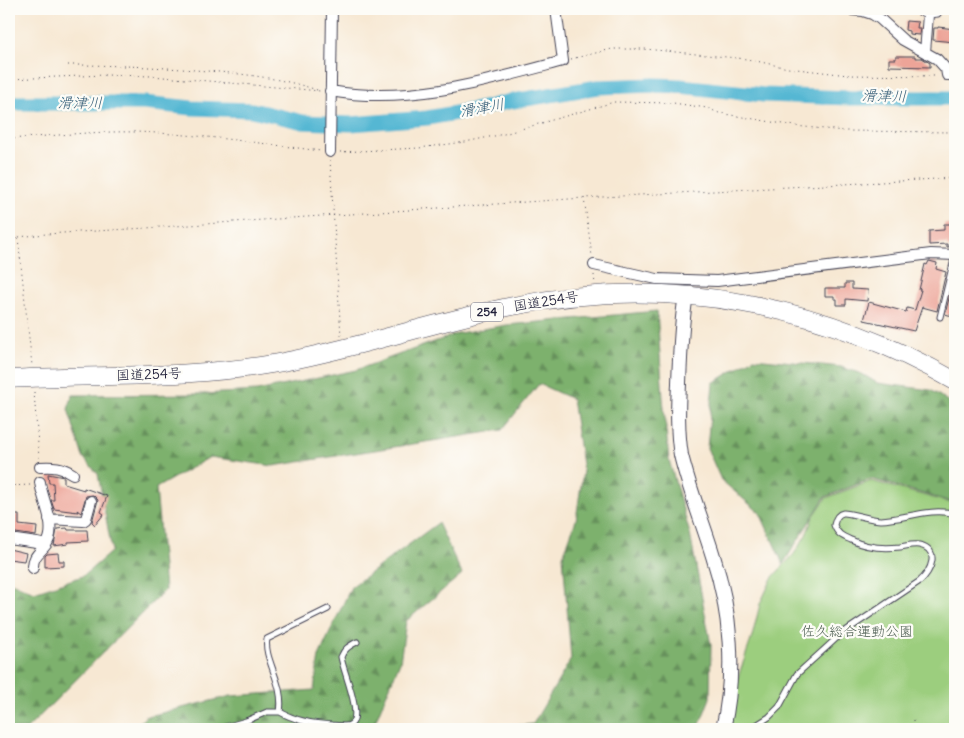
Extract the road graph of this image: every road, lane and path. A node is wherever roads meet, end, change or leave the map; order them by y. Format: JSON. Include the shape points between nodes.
{"nodes":[{"id":1,"x":332,"y":9,"type":"edge"},
{"id":2,"x":556,"y":9,"type":"edge"},
{"id":3,"x":838,"y":9,"type":"edge"},
{"id":4,"x":909,"y":9,"type":"edge"},
{"id":5,"x":940,"y":9,"type":"edge"},
{"id":6,"x":928,"y":15,"type":"junction"},
{"id":7,"x":925,"y":52,"type":"junction"},
{"id":8,"x":563,"y":61,"type":"junction"},
{"id":9,"x":68,"y":65,"type":"dead end"},
{"id":10,"x":951,"y":75,"type":"edge"},
{"id":11,"x":9,"y":79,"type":"edge"},
{"id":12,"x":330,"y":93,"type":"junction"},
{"id":13,"x":955,"y":132,"type":"edge"},
{"id":14,"x":9,"y":139,"type":"edge"},
{"id":15,"x":330,"y":151,"type":"junction"},
{"id":16,"x":955,"y":178,"type":"edge"},
{"id":17,"x":584,"y":198,"type":"junction"},
{"id":18,"x":333,"y":215,"type":"junction"},
{"id":19,"x":18,"y":237,"type":"junction"},
{"id":20,"x":9,"y":238,"type":"edge"},
{"id":21,"x":955,"y":255,"type":"edge"},
{"id":22,"x":594,"y":265,"type":"junction"},
{"id":23,"x":595,"y":295,"type":"junction"},
{"id":24,"x":686,"y":295,"type":"junction"},
{"id":25,"x":940,"y":317,"type":"dead end"},
{"id":26,"x":342,"y":350,"type":"junction"},
{"id":27,"x":33,"y":378,"type":"junction"},
{"id":28,"x":9,"y":379,"type":"edge"},
{"id":29,"x":955,"y":381,"type":"edge"},
{"id":30,"x":40,"y":467,"type":"joint"},
{"id":31,"x":72,"y":474,"type":"dead end"},
{"id":32,"x":40,"y":482,"type":"joint"},
{"id":33,"x":9,"y":486,"type":"edge"},
{"id":34,"x":91,"y":501,"type":"dead end"},
{"id":35,"x":955,"y":514,"type":"edge"},
{"id":36,"x":49,"y":519,"type":"junction"},
{"id":37,"x":9,"y":539,"type":"edge"},
{"id":38,"x":46,"y":545,"type":"junction"},
{"id":39,"x":33,"y":568,"type":"dead end"},
{"id":40,"x":328,"y":609,"type":"dead end"},
{"id":41,"x":357,"y":642,"type":"dead end"},
{"id":42,"x":280,"y":712,"type":"junction"},
{"id":43,"x":916,"y":717,"type":"dead end"},
{"id":44,"x":218,"y":729,"type":"edge"},
{"id":45,"x":723,"y":729,"type":"edge"},
{"id":46,"x":750,"y":729,"type":"edge"},
{"id":47,"x":908,"y":729,"type":"edge"}],
"edges":[{"from":1,"to":12,"type":"street"},
{"from":2,"to":8,"type":"street"},
{"from":3,"to":7,"type":"street","via":[[872,14],[902,40]]},
{"from":4,"to":6,"type":"lane"},
{"from":5,"to":6,"type":"lane","via":[[938,14]]},
{"from":6,"to":7,"type":"street"},
{"from":7,"to":10,"type":"street","via":[[937,59]]},
{"from":8,"to":10,"type":"path","via":[[612,49],[645,49],[746,59],[848,75]]},
{"from":8,"to":12,"type":"street","via":[[486,82],[446,89],[396,95]]},
{"from":9,"to":11,"type":"path","via":[[127,64],[254,75],[282,79],[320,91],[152,76]]},
{"from":12,"to":15,"type":"street"},
{"from":13,"to":15,"type":"path","via":[[844,131],[795,126],[673,102],[614,102],[504,134],[464,142],[410,149]]},
{"from":14,"to":15,"type":"path","via":[[133,132],[220,137]]},
{"from":15,"to":18,"type":"path"},
{"from":16,"to":17,"type":"path"},
{"from":17,"to":18,"type":"path"},
{"from":17,"to":22,"type":"path"},
{"from":18,"to":19,"type":"path"},
{"from":18,"to":26,"type":"path"},
{"from":19,"to":20,"type":"path"},
{"from":19,"to":27,"type":"path"},
{"from":21,"to":22,"type":"street","via":[[931,254],[717,281],[656,278]]},
{"from":21,"to":25,"type":"lane"},
{"from":22,"to":23,"type":"path"},
{"from":23,"to":24,"type":"highway","name":"国道254号","number":"254"},
{"from":23,"to":26,"type":"highway","name":"国道254号","number":"254","via":[[495,310]]},
{"from":24,"to":29,"type":"highway","name":"国道254号","number":"254","via":[[743,303],[820,322],[875,341]]},
{"from":24,"to":45,"type":"street","via":[[678,431],[683,460],[714,558],[726,611],[730,671]]},
{"from":26,"to":27,"type":"highway","name":"国道254号","number":"254","via":[[236,369]]},
{"from":27,"to":28,"type":"highway","name":"国道254号","number":"254"},
{"from":27,"to":30,"type":"path"},
{"from":30,"to":31,"type":"street","via":[[57,467]]},
{"from":32,"to":33,"type":"path"},
{"from":32,"to":36,"type":"street"},
{"from":34,"to":36,"type":"street","via":[[83,521]]},
{"from":35,"to":46,"type":"lane","via":[[936,512],[880,520],[848,513],[838,516],[834,525],[839,534],[859,544],[886,549],[918,545],[927,548],[933,562],[930,572],[841,634],[797,674],[779,707]]},
{"from":36,"to":38,"type":"street","via":[[50,537]]},
{"from":37,"to":38,"type":"street"},
{"from":38,"to":39,"type":"street","via":[[35,556]]},
{"from":40,"to":42,"type":"lane","via":[[267,639],[266,648],[279,683]]},
{"from":41,"to":42,"type":"lane","via":[[343,651],[341,657],[356,709],[351,724],[320,724],[292,719]]},
{"from":42,"to":44,"type":"lane","via":[[266,712]]},
{"from":43,"to":47,"type":"path"}]}
